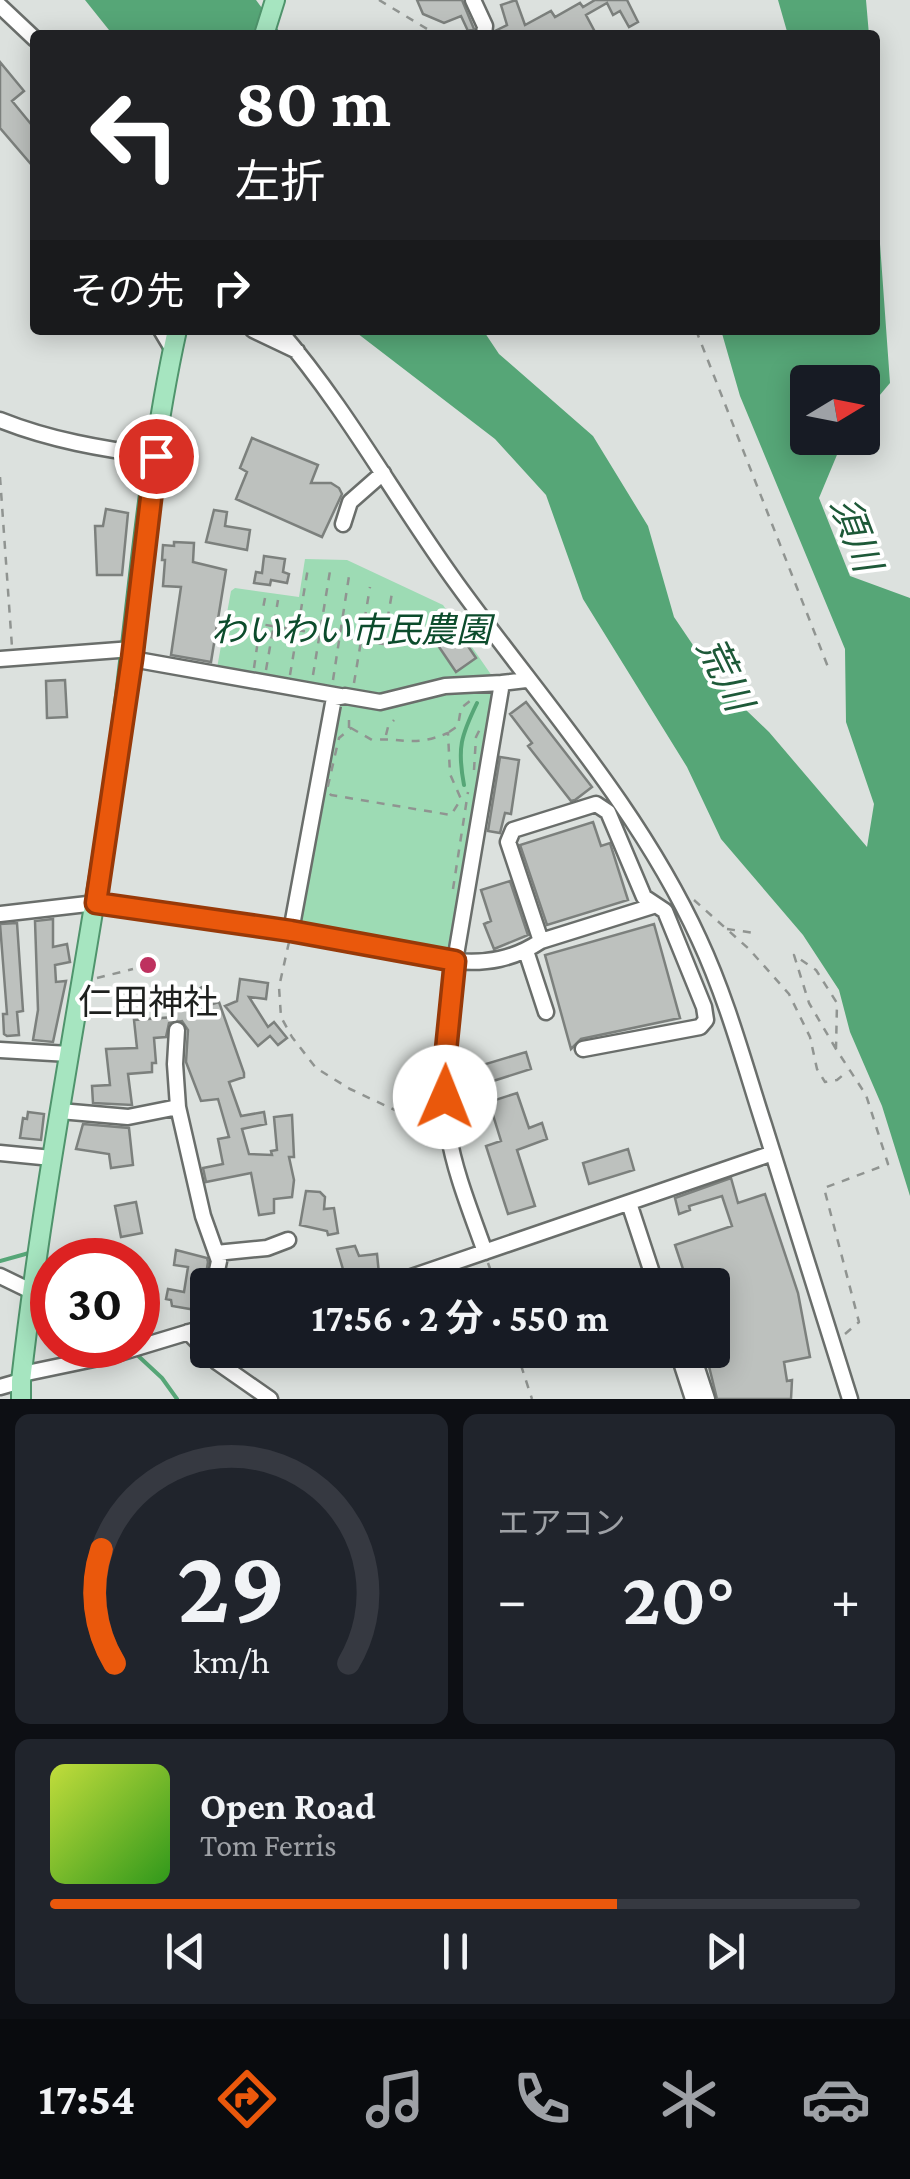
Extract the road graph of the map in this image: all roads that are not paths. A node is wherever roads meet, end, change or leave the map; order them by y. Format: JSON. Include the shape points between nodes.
{"nodes":[{"id":1,"x":274,"y":0,"type":"edge"},
{"id":2,"x":473,"y":0,"type":"edge"},
{"id":3,"x":0,"y":6,"type":"edge"},
{"id":4,"x":265,"y":30,"type":"edge"},
{"id":5,"x":484,"y":30,"type":"edge"},
{"id":6,"x":30,"y":34,"type":"edge"},
{"id":7,"x":164,"y":335,"type":"edge"},
{"id":8,"x":176,"y":335,"type":"edge"},
{"id":9,"x":261,"y":335,"type":"edge"},
{"id":10,"x":283,"y":335,"type":"edge"},
{"id":11,"x":173,"y":350,"type":"junction"},
{"id":12,"x":298,"y":352,"type":"junction"},
{"id":13,"x":0,"y":420,"type":"edge"},
{"id":14,"x":156,"y":456,"type":"junction"},
{"id":15,"x":383,"y":473,"type":"junction"},
{"id":16,"x":342,"y":524,"type":"dead end"},
{"id":17,"x":132,"y":654,"type":"junction"},
{"id":18,"x":7,"y":658,"type":"edge"},
{"id":19,"x":526,"y":680,"type":"junction"},
{"id":20,"x":502,"y":683,"type":"junction"},
{"id":21,"x":345,"y":690,"type":"junction"},
{"id":22,"x":96,"y":903,"type":"junction"},
{"id":23,"x":653,"y":906,"type":"junction"},
{"id":24,"x":0,"y":914,"type":"edge"},
{"id":25,"x":291,"y":931,"type":"junction"},
{"id":26,"x":541,"y":941,"type":"junction"},
{"id":27,"x":526,"y":951,"type":"junction"},
{"id":28,"x":455,"y":961,"type":"junction"},
{"id":29,"x":546,"y":1012,"type":"dead end"},
{"id":30,"x":177,"y":1030,"type":"dead end"},
{"id":31,"x":583,"y":1049,"type":"dead end"},
{"id":32,"x":0,"y":1050,"type":"edge"},
{"id":33,"x":69,"y":1054,"type":"junction"},
{"id":34,"x":178,"y":1107,"type":"junction"},
{"id":35,"x":60,"y":1111,"type":"junction"},
{"id":36,"x":0,"y":1154,"type":"edge"},
{"id":37,"x":773,"y":1154,"type":"junction"},
{"id":38,"x":52,"y":1158,"type":"junction"},
{"id":39,"x":629,"y":1203,"type":"junction"},
{"id":40,"x":41,"y":1238,"type":"edge"},
{"id":41,"x":288,"y":1240,"type":"dead end"},
{"id":42,"x":485,"y":1252,"type":"junction"},
{"id":43,"x":216,"y":1253,"type":"junction"},
{"id":44,"x":218,"y":1268,"type":"edge"},
{"id":45,"x":438,"y":1268,"type":"edge"},
{"id":46,"x":650,"y":1268,"type":"edge"},
{"id":47,"x":0,"y":1276,"type":"edge"},
{"id":48,"x":30,"y":1291,"type":"edge"},
{"id":49,"x":30,"y":1309,"type":"edge"},
{"id":50,"x":188,"y":1332,"type":"joint"},
{"id":51,"x":683,"y":1368,"type":"edge"},
{"id":52,"x":698,"y":1368,"type":"edge"},
{"id":53,"x":21,"y":1385,"type":"edge"},
{"id":54,"x":0,"y":1387,"type":"edge"},
{"id":55,"x":270,"y":1399,"type":"edge"},
{"id":56,"x":693,"y":1399,"type":"edge"},
{"id":57,"x":707,"y":1399,"type":"edge"},
{"id":58,"x":850,"y":1399,"type":"edge"}],
"edges":[{"from":1,"to":4,"type":"main road"},
{"from":2,"to":5,"type":"street"},
{"from":3,"to":6,"type":"street"},
{"from":7,"to":11,"type":"street"},
{"from":8,"to":11,"type":"main road"},
{"from":9,"to":12,"type":"street"},
{"from":10,"to":12,"type":"street"},
{"from":11,"to":14,"type":"main road"},
{"from":12,"to":15,"type":"street"},
{"from":13,"to":14,"type":"street","via":[[32,433]]},
{"from":14,"to":17,"type":"main road"},
{"from":15,"to":16,"type":"street","via":[[350,502]]},
{"from":15,"to":19,"type":"street"},
{"from":17,"to":18,"type":"street"},
{"from":17,"to":21,"type":"street"},
{"from":17,"to":22,"type":"main road"},
{"from":19,"to":20,"type":"street"},
{"from":19,"to":37,"type":"street","via":[[627,809],[699,939]]},
{"from":20,"to":21,"type":"street","via":[[445,686],[380,702]]},
{"from":20,"to":28,"type":"street"},
{"from":21,"to":25,"type":"street","via":[[334,698]]},
{"from":22,"to":24,"type":"street"},
{"from":22,"to":25,"type":"street"},
{"from":22,"to":33,"type":"main road"},
{"from":23,"to":26,"type":"street"},
{"from":23,"to":26,"type":"street","via":[[608,812],[596,804],[514,830],[508,842]]},
{"from":23,"to":31,"type":"street","via":[[664,911],[706,1020],[700,1027]]},
{"from":25,"to":28,"type":"street"},
{"from":26,"to":27,"type":"street"},
{"from":27,"to":28,"type":"street","via":[[485,964]]},
{"from":27,"to":29,"type":"street"},
{"from":28,"to":42,"type":"street","via":[[445,1097],[456,1170]]},
{"from":30,"to":34,"type":"street"},
{"from":32,"to":33,"type":"street"},
{"from":33,"to":35,"type":"main road"},
{"from":34,"to":35,"type":"street","via":[[128,1117]]},
{"from":34,"to":43,"type":"street"},
{"from":35,"to":38,"type":"main road"},
{"from":36,"to":38,"type":"street"},
{"from":37,"to":39,"type":"street"},
{"from":37,"to":58,"type":"street"},
{"from":38,"to":40,"type":"main road"},
{"from":39,"to":42,"type":"street"},
{"from":39,"to":46,"type":"street"},
{"from":41,"to":43,"type":"street"},
{"from":42,"to":45,"type":"street"},
{"from":43,"to":44,"type":"street"},
{"from":47,"to":48,"type":"street"},
{"from":49,"to":53,"type":"main road"},
{"from":50,"to":53,"type":"street"},
{"from":50,"to":55,"type":"street","via":[[216,1362]]},
{"from":51,"to":56,"type":"street"},
{"from":52,"to":57,"type":"street"},
{"from":53,"to":54,"type":"street"}]}
